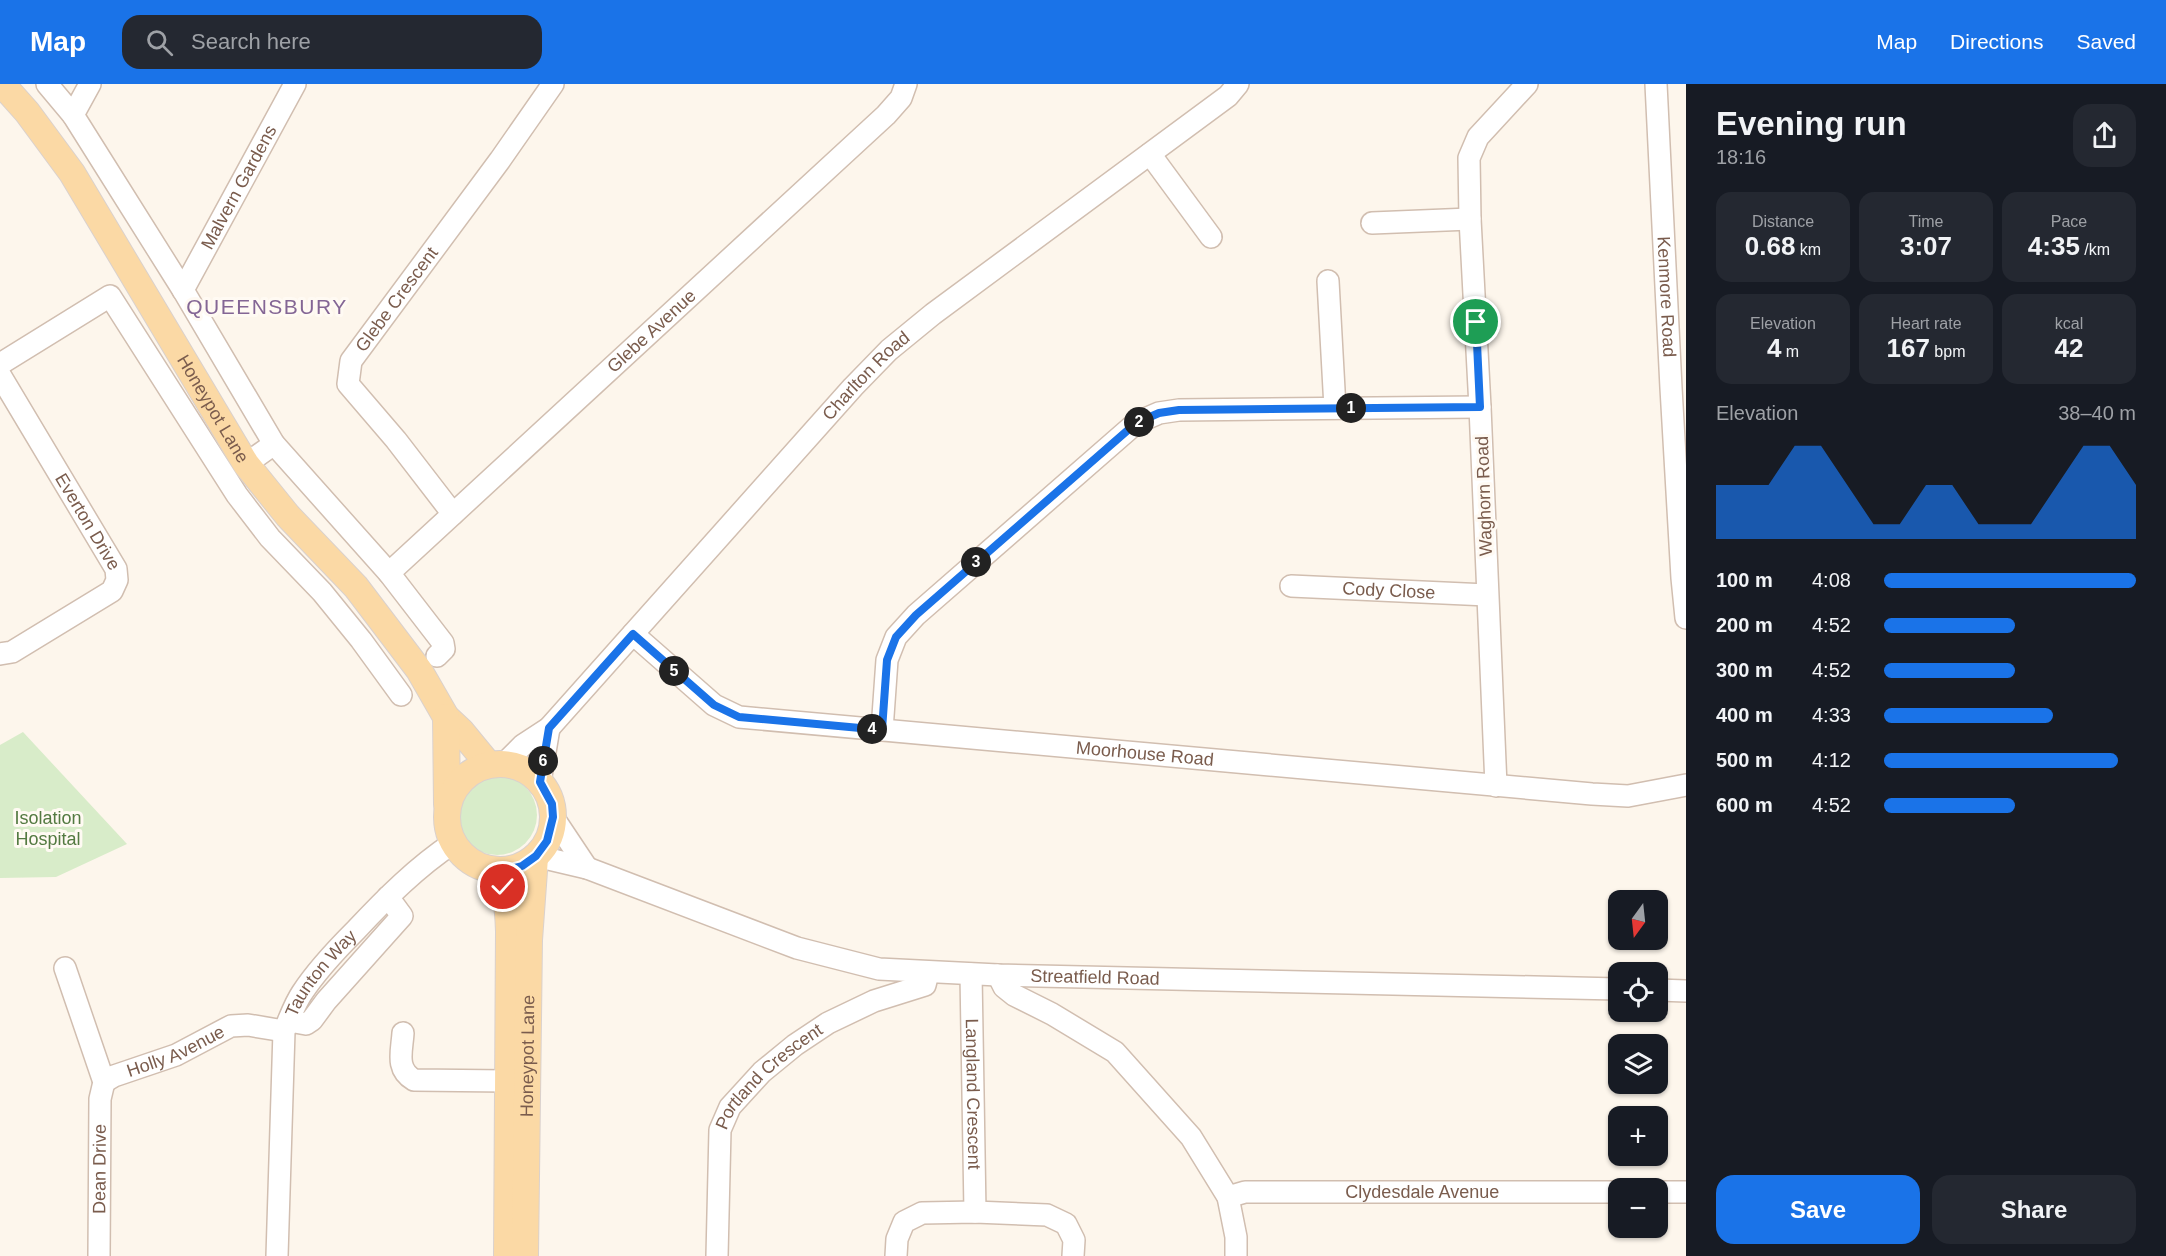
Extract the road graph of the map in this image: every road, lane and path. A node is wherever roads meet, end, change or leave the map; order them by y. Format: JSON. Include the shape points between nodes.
{"nodes":[{"id":1,"x":2,"y":84,"type":"edge"},
{"id":2,"x":47,"y":84,"type":"edge"},
{"id":3,"x":90,"y":84,"type":"edge"},
{"id":4,"x":295,"y":84,"type":"edge"},
{"id":5,"x":553,"y":84,"type":"edge"},
{"id":6,"x":906,"y":84,"type":"edge"},
{"id":7,"x":1238,"y":84,"type":"edge"},
{"id":8,"x":1527,"y":84,"type":"edge"},
{"id":9,"x":1656,"y":84,"type":"edge"},
{"id":10,"x":73,"y":115,"type":"junction"},
{"id":11,"x":1150,"y":153,"type":"junction"},
{"id":12,"x":1470,"y":219,"type":"junction"},
{"id":13,"x":1372,"y":223,"type":"dead end"},
{"id":14,"x":1211,"y":237,"type":"dead end"},
{"id":15,"x":1328,"y":280,"type":"dead end"},
{"id":16,"x":183,"y":290,"type":"junction"},
{"id":17,"x":0,"y":364,"type":"edge"},
{"id":18,"x":0,"y":375,"type":"edge"},
{"id":19,"x":194,"y":377,"type":"junction"},
{"id":20,"x":170,"y":391,"type":"junction"},
{"id":21,"x":1480,"y":407,"type":"junction"},
{"id":22,"x":1335,"y":408,"type":"junction"},
{"id":23,"x":274,"y":444,"type":"junction"},
{"id":24,"x":246,"y":464,"type":"junction"},
{"id":25,"x":453,"y":514,"type":"junction"},
{"id":26,"x":332,"y":561,"type":"junction"},
{"id":27,"x":389,"y":573,"type":"junction"},
{"id":28,"x":311,"y":581,"type":"junction"},
{"id":29,"x":1291,"y":586,"type":"dead end"},
{"id":30,"x":1487,"y":595,"type":"junction"},
{"id":31,"x":1686,"y":618,"type":"edge"},
{"id":32,"x":633,"y":634,"type":"junction"},
{"id":33,"x":0,"y":654,"type":"edge"},
{"id":34,"x":437,"y":656,"type":"dead end"},
{"id":35,"x":400,"y":695,"type":"dead end"},
{"id":36,"x":446,"y":717,"type":"junction"},
{"id":37,"x":549,"y":728,"type":"junction"},
{"id":38,"x":882,"y":730,"type":"junction"},
{"id":39,"x":496,"y":764,"type":"junction"},
{"id":40,"x":540,"y":782,"type":"junction"},
{"id":41,"x":1686,"y":785,"type":"edge"},
{"id":42,"x":1496,"y":786,"type":"junction"},
{"id":43,"x":447,"y":807,"type":"junction"},
{"id":44,"x":553,"y":817,"type":"junction"},
{"id":45,"x":453,"y":843,"type":"junction"},
{"id":46,"x":535,"y":857,"type":"junction"},
{"id":47,"x":587,"y":868,"type":"junction"},
{"id":48,"x":492,"y":870,"type":"junction"},
{"id":49,"x":65,"y":968,"type":"dead end"},
{"id":50,"x":879,"y":969,"type":"junction"},
{"id":51,"x":928,"y":973,"type":"junction"},
{"id":52,"x":971,"y":974,"type":"junction"},
{"id":53,"x":998,"y":975,"type":"junction"},
{"id":54,"x":1061,"y":977,"type":"junction"},
{"id":55,"x":1608,"y":989,"type":"edge"},
{"id":56,"x":1668,"y":990,"type":"edge"},
{"id":57,"x":1686,"y":991,"type":"edge"},
{"id":58,"x":874,"y":1001,"type":"junction"},
{"id":59,"x":1052,"y":1014,"type":"junction"},
{"id":60,"x":286,"y":1026,"type":"junction"},
{"id":61,"x":403,"y":1033,"type":"dead end"},
{"id":62,"x":507,"y":1081,"type":"junction"},
{"id":63,"x":104,"y":1082,"type":"junction"},
{"id":64,"x":1608,"y":1192,"type":"edge"},
{"id":65,"x":1668,"y":1192,"type":"edge"},
{"id":66,"x":1686,"y":1192,"type":"edge"},
{"id":67,"x":1228,"y":1197,"type":"junction"},
{"id":68,"x":975,"y":1212,"type":"junction"},
{"id":69,"x":99,"y":1256,"type":"edge"},
{"id":70,"x":277,"y":1256,"type":"edge"},
{"id":71,"x":507,"y":1256,"type":"edge"},
{"id":72,"x":525,"y":1256,"type":"edge"},
{"id":73,"x":717,"y":1256,"type":"edge"},
{"id":74,"x":896,"y":1256,"type":"edge"},
{"id":75,"x":1073,"y":1256,"type":"edge"},
{"id":76,"x":1236,"y":1256,"type":"edge"}],
"edges":[{"from":1,"to":19,"type":"main road","name":"Honeypot Lane","via":[[72,173]]},
{"from":2,"to":10,"type":"street","name":"Honeypot Lane"},
{"from":3,"to":10,"type":"street"},
{"from":4,"to":16,"type":"street","name":"Malvern Gardens"},
{"from":5,"to":25,"type":"street","name":"Glebe Crescent","via":[[351,361],[348,384]]},
{"from":6,"to":25,"type":"street","name":"Glebe Avenue","via":[[901,98],[886,115]]},
{"from":7,"to":11,"type":"street","name":"Charlton Road","via":[[1228,96]]},
{"from":8,"to":12,"type":"street","name":"Waghorn Road","via":[[1478,137],[1469,158]]},
{"from":9,"to":31,"type":"street","name":"Kenmore Road"},
{"from":10,"to":16,"type":"street","name":"Honeypot Lane"},
{"from":11,"to":14,"type":"street"},
{"from":11,"to":32,"type":"street","name":"Charlton Road","via":[[889,350]]},
{"from":12,"to":13,"type":"street"},
{"from":12,"to":21,"type":"street","name":"Waghorn Road"},
{"from":15,"to":22,"type":"street"},
{"from":16,"to":23,"type":"street","name":"Honeypot Lane"},
{"from":17,"to":20,"type":"street","via":[[110,296]]},
{"from":18,"to":33,"type":"street","name":"Everton Drive","via":[[116,569],[117,580],[112,591],[12,652]]},
{"from":19,"to":20,"type":"street"},
{"from":19,"to":24,"type":"main road","name":"Honeypot Lane"},
{"from":20,"to":28,"type":"street","via":[[237,495],[270,538]]},
{"from":21,"to":22,"type":"street"},
{"from":21,"to":30,"type":"street","name":"Waghorn Road"},
{"from":22,"to":38,"type":"street","via":[[1179,410],[1136,423],[916,615],[896,637],[887,660]]},
{"from":23,"to":24,"type":"street"},
{"from":23,"to":27,"type":"street","name":"Honeypot Lane"},
{"from":24,"to":26,"type":"main road","name":"Honeypot Lane","via":[[288,516]]},
{"from":25,"to":27,"type":"street","name":"Glebe Avenue"},
{"from":26,"to":28,"type":"street"},
{"from":26,"to":36,"type":"main road","name":"Honeypot Lane","via":[[419,670]]},
{"from":27,"to":34,"type":"street","name":"Honeypot Lane","via":[[442,643],[444,649]]},
{"from":28,"to":35,"type":"street","via":[[361,640]]},
{"from":29,"to":30,"type":"street","name":"Cody Close"},
{"from":30,"to":42,"type":"street","name":"Waghorn Road"},
{"from":32,"to":37,"type":"street","name":"Charlton Road"},
{"from":32,"to":38,"type":"street","name":"Moorhouse Road","via":[[714,705],[739,717]]},
{"from":36,"to":39,"type":"main road","name":"Honeypot Lane"},
{"from":36,"to":43,"type":"main road","name":"Honeypot Lane"},
{"from":37,"to":39,"type":"street","name":"Charlton Road"},
{"from":37,"to":40,"type":"street"},
{"from":38,"to":42,"type":"street","name":"Moorhouse Road"},
{"from":39,"to":40,"type":"main road","via":[[517,766]]},
{"from":39,"to":43,"type":"main road","via":[[472,771],[462,779]]},
{"from":40,"to":44,"type":"main road"},
{"from":41,"to":42,"type":"street","name":"Moorhouse Road","via":[[1628,796]]},
{"from":43,"to":45,"type":"main road"},
{"from":44,"to":46,"type":"main road","via":[[547,841]]},
{"from":44,"to":47,"type":"street"},
{"from":45,"to":48,"type":"main road","via":[[475,864]]},
{"from":45,"to":60,"type":"street","via":[[388,897],[402,916],[312,1020]]},
{"from":46,"to":47,"type":"street","name":"Streatfield Road"},
{"from":46,"to":48,"type":"main road","via":[[522,866]]},
{"from":46,"to":72,"type":"main road","name":"Honeypot Lane","via":[[529,940]]},
{"from":47,"to":50,"type":"street","name":"Streatfield Road","via":[[797,948]]},
{"from":48,"to":62,"type":"main road","name":"Honeypot Lane","via":[[507,901]]},
{"from":49,"to":63,"type":"street"},
{"from":50,"to":51,"type":"street","name":"Streatfield Road"},
{"from":50,"to":58,"type":"street"},
{"from":51,"to":52,"type":"street","name":"Streatfield Road"},
{"from":51,"to":58,"type":"street","name":"Portland Crescent","via":[[925,985]]},
{"from":52,"to":53,"type":"street","name":"Streatfield Road"},
{"from":52,"to":68,"type":"street","name":"Langland Crescent"},
{"from":53,"to":54,"type":"street","name":"Streatfield Road"},
{"from":53,"to":59,"type":"street","via":[[1014,995]]},
{"from":54,"to":55,"type":"street","name":"Streatfield Road"},
{"from":54,"to":59,"type":"street"},
{"from":56,"to":57,"type":"street"},
{"from":58,"to":73,"type":"street","name":"Portland Crescent","via":[[828,1023],[795,1045],[762,1072],[730,1107],[720,1130]]},
{"from":59,"to":67,"type":"street","via":[[1114,1052],[1191,1137]]},
{"from":60,"to":63,"type":"street","name":"Holly Avenue","via":[[231,1026],[176,1055]]},
{"from":60,"to":70,"type":"street","name":"Taunton Way"},
{"from":61,"to":62,"type":"street","via":[[401,1066],[405,1075],[414,1080]]},
{"from":62,"to":71,"type":"main road","name":"Honeypot Lane"},
{"from":63,"to":69,"type":"street","name":"Dean Drive","via":[[100,1099]]},
{"from":64,"to":67,"type":"street","name":"Clydesdale Avenue","via":[[1245,1192]]},
{"from":65,"to":66,"type":"street"},
{"from":67,"to":76,"type":"street"},
{"from":68,"to":74,"type":"street","via":[[922,1213],[904,1222]]},
{"from":68,"to":75,"type":"street","via":[[1047,1215],[1066,1224],[1074,1240]]}]}
